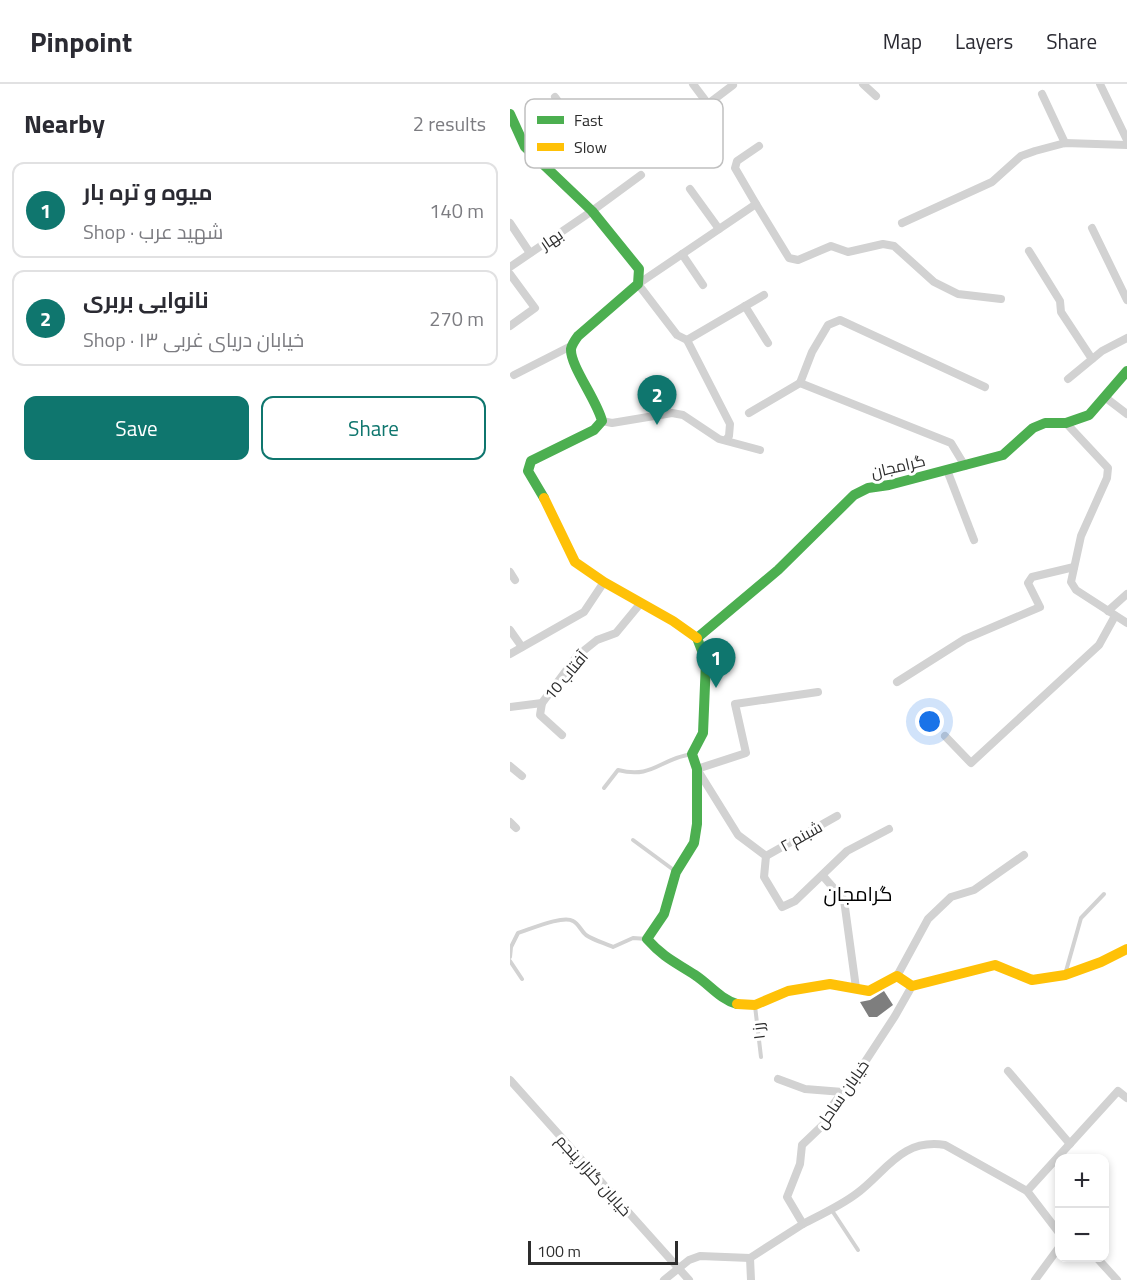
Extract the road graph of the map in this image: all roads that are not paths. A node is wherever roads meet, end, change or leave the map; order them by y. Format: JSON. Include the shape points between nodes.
{"nodes":[{"id":1,"x":693,"y":84,"type":"edge"},
{"id":2,"x":863,"y":84,"type":"edge"},
{"id":3,"x":1100,"y":84,"type":"edge"},
{"id":4,"x":733,"y":85,"type":"edge"},
{"id":5,"x":1042,"y":94,"type":"dead end"},
{"id":6,"x":876,"y":96,"type":"dead end"},
{"id":7,"x":704,"y":99,"type":"edge"},
{"id":8,"x":715,"y":99,"type":"edge"},
{"id":9,"x":510,"y":114,"type":"edge"},
{"id":10,"x":513,"y":133,"type":"edge"},
{"id":11,"x":1127,"y":140,"type":"edge"},
{"id":12,"x":1065,"y":143,"type":"junction"},
{"id":13,"x":1127,"y":145,"type":"edge"},
{"id":14,"x":759,"y":146,"type":"dead end"},
{"id":15,"x":525,"y":147,"type":"edge"},
{"id":16,"x":546,"y":168,"type":"edge"},
{"id":17,"x":641,"y":175,"type":"dead end"},
{"id":18,"x":690,"y":189,"type":"dead end"},
{"id":19,"x":756,"y":204,"type":"junction"},
{"id":20,"x":592,"y":211,"type":"junction"},
{"id":21,"x":510,"y":223,"type":"edge"},
{"id":22,"x":902,"y":223,"type":"dead end"},
{"id":23,"x":1092,"y":228,"type":"dead end"},
{"id":24,"x":719,"y":229,"type":"junction"},
{"id":25,"x":1029,"y":250,"type":"dead end"},
{"id":26,"x":530,"y":253,"type":"junction"},
{"id":27,"x":682,"y":254,"type":"junction"},
{"id":28,"x":510,"y":267,"type":"edge"},
{"id":29,"x":510,"y":274,"type":"edge"},
{"id":30,"x":638,"y":284,"type":"junction"},
{"id":31,"x":703,"y":285,"type":"dead end"},
{"id":32,"x":764,"y":295,"type":"dead end"},
{"id":33,"x":1001,"y":299,"type":"dead end"},
{"id":34,"x":1127,"y":300,"type":"edge"},
{"id":35,"x":745,"y":306,"type":"junction"},
{"id":36,"x":510,"y":326,"type":"edge"},
{"id":37,"x":1127,"y":338,"type":"edge"},
{"id":38,"x":687,"y":340,"type":"junction"},
{"id":39,"x":768,"y":343,"type":"dead end"},
{"id":40,"x":571,"y":346,"type":"junction"},
{"id":41,"x":1092,"y":359,"type":"junction"},
{"id":42,"x":1127,"y":371,"type":"edge"},
{"id":43,"x":514,"y":375,"type":"dead end"},
{"id":44,"x":1068,"y":379,"type":"dead end"},
{"id":45,"x":800,"y":383,"type":"junction"},
{"id":46,"x":985,"y":387,"type":"dead end"},
{"id":47,"x":1106,"y":398,"type":"junction"},
{"id":48,"x":749,"y":413,"type":"dead end"},
{"id":49,"x":1127,"y":414,"type":"edge"},
{"id":50,"x":602,"y":421,"type":"junction"},
{"id":51,"x":1066,"y":423,"type":"junction"},
{"id":52,"x":726,"y":440,"type":"junction"},
{"id":53,"x":760,"y":450,"type":"dead end"},
{"id":54,"x":965,"y":466,"type":"junction"},
{"id":55,"x":947,"y":470,"type":"junction"},
{"id":56,"x":974,"y":540,"type":"dead end"},
{"id":57,"x":1074,"y":567,"type":"junction"},
{"id":58,"x":604,"y":582,"type":"junction"},
{"id":59,"x":1127,"y":594,"type":"edge"},
{"id":60,"x":640,"y":604,"type":"junction"},
{"id":61,"x":1112,"y":613,"type":"junction"},
{"id":62,"x":1127,"y":623,"type":"edge"},
{"id":63,"x":510,"y":630,"type":"edge"},
{"id":64,"x":696,"y":638,"type":"junction"},
{"id":65,"x":522,"y":647,"type":"junction"},
{"id":66,"x":510,"y":654,"type":"edge"},
{"id":67,"x":897,"y":682,"type":"dead end"},
{"id":68,"x":818,"y":692,"type":"dead end"},
{"id":69,"x":542,"y":703,"type":"junction"},
{"id":70,"x":510,"y":707,"type":"edge"},
{"id":71,"x":562,"y":735,"type":"dead end"},
{"id":72,"x":945,"y":736,"type":"dead end"},
{"id":73,"x":692,"y":754,"type":"junction"},
{"id":74,"x":510,"y":766,"type":"edge"},
{"id":75,"x":697,"y":769,"type":"junction"},
{"id":76,"x":522,"y":776,"type":"dead end"},
{"id":77,"x":604,"y":788,"type":"dead end"},
{"id":78,"x":837,"y":816,"type":"dead end"},
{"id":79,"x":890,"y":829,"type":"dead end"},
{"id":80,"x":633,"y":840,"type":"dead end"},
{"id":81,"x":1024,"y":855,"type":"dead end"},
{"id":82,"x":766,"y":856,"type":"junction"},
{"id":83,"x":676,"y":872,"type":"junction"},
{"id":84,"x":823,"y":876,"type":"junction"},
{"id":85,"x":1104,"y":894,"type":"dead end"},
{"id":86,"x":647,"y":939,"type":"junction"},
{"id":87,"x":1127,"y":949,"type":"edge"},
{"id":88,"x":510,"y":957,"type":"edge"},
{"id":89,"x":510,"y":961,"type":"edge"},
{"id":90,"x":1065,"y":975,"type":"junction"},
{"id":91,"x":897,"y":976,"type":"junction"},
{"id":92,"x":522,"y":979,"type":"dead end"},
{"id":93,"x":912,"y":986,"type":"junction"},
{"id":94,"x":856,"y":987,"type":"junction"},
{"id":95,"x":755,"y":1005,"type":"junction"},
{"id":96,"x":762,"y":1057,"type":"dead end"},
{"id":97,"x":1008,"y":1071,"type":"dead end"},
{"id":98,"x":778,"y":1079,"type":"dead end"},
{"id":99,"x":510,"y":1080,"type":"edge"},
{"id":100,"x":843,"y":1092,"type":"junction"},
{"id":101,"x":1127,"y":1098,"type":"edge"},
{"id":102,"x":1070,"y":1144,"type":"junction"},
{"id":103,"x":1027,"y":1191,"type":"junction"},
{"id":104,"x":831,"y":1209,"type":"junction"},
{"id":105,"x":803,"y":1224,"type":"junction"},
{"id":106,"x":1055,"y":1229,"type":"edge"},
{"id":107,"x":858,"y":1250,"type":"dead end"},
{"id":108,"x":1055,"y":1252,"type":"edge"},
{"id":109,"x":750,"y":1257,"type":"junction"},
{"id":110,"x":1102,"y":1262,"type":"edge"},
{"id":111,"x":679,"y":1269,"type":"junction"},
{"id":112,"x":1116,"y":1279,"type":"edge"},
{"id":113,"x":664,"y":1280,"type":"edge"},
{"id":114,"x":688,"y":1280,"type":"edge"},
{"id":115,"x":751,"y":1280,"type":"edge"},
{"id":116,"x":1035,"y":1280,"type":"edge"}],
"edges":[{"from":1,"to":7,"type":"street"},
{"from":2,"to":6,"type":"street"},
{"from":3,"to":11,"type":"street"},
{"from":4,"to":8,"type":"street"},
{"from":5,"to":12,"type":"street"},
{"from":9,"to":10,"type":"street"},
{"from":10,"to":15,"type":"street"},
{"from":12,"to":13,"type":"street"},
{"from":12,"to":22,"type":"street","via":[[1021,156],[992,182]]},
{"from":14,"to":19,"type":"street","via":[[737,161],[735,168]]},
{"from":16,"to":20,"type":"street"},
{"from":17,"to":20,"type":"street","name":"بهار"},
{"from":18,"to":24,"type":"street"},
{"from":19,"to":24,"type":"street"},
{"from":19,"to":33,"type":"street","via":[[789,258],[798,260],[831,246],[848,252],[883,244],[894,246],[934,282],[958,294]]},
{"from":20,"to":26,"type":"street","name":"بهار"},
{"from":20,"to":30,"type":"street","via":[[639,269]]},
{"from":21,"to":26,"type":"street"},
{"from":23,"to":34,"type":"street"},
{"from":24,"to":27,"type":"street"},
{"from":25,"to":41,"type":"street","via":[[1060,302],[1061,312]]},
{"from":26,"to":28,"type":"street","name":"بهار"},
{"from":27,"to":30,"type":"street"},
{"from":27,"to":31,"type":"street"},
{"from":29,"to":36,"type":"street","via":[[535,308]]},
{"from":30,"to":38,"type":"street","via":[[677,335]]},
{"from":30,"to":40,"type":"street"},
{"from":32,"to":35,"type":"street"},
{"from":35,"to":38,"type":"street"},
{"from":35,"to":39,"type":"street"},
{"from":37,"to":41,"type":"street"},
{"from":38,"to":52,"type":"street","via":[[730,424]]},
{"from":40,"to":43,"type":"street"},
{"from":40,"to":50,"type":"street","via":[[572,358]]},
{"from":41,"to":44,"type":"street"},
{"from":42,"to":47,"type":"street","name":"گرامجان"},
{"from":45,"to":46,"type":"street","via":[[828,325],[840,320]]},
{"from":45,"to":48,"type":"street"},
{"from":45,"to":54,"type":"street","via":[[951,443]]},
{"from":47,"to":49,"type":"street"},
{"from":47,"to":51,"type":"street","name":"گرامجان","via":[[1089,415]]},
{"from":50,"to":52,"type":"street","via":[[612,423],[672,413],[683,415]]},
{"from":50,"to":58,"type":"street","via":[[594,430],[531,461],[528,471],[575,562]]},
{"from":51,"to":54,"type":"street","name":"گرامجان","via":[[1045,423],[1033,428],[1003,455]]},
{"from":51,"to":57,"type":"street","via":[[1108,468],[1081,536]]},
{"from":52,"to":53,"type":"street"},
{"from":54,"to":55,"type":"street","name":"گرامجان"},
{"from":55,"to":56,"type":"street"},
{"from":55,"to":64,"type":"street","name":"گرامجان","via":[[868,488],[854,495],[778,570]]},
{"from":57,"to":61,"type":"street","via":[[1071,582],[1076,590]]},
{"from":57,"to":67,"type":"street","via":[[1032,578],[1028,583],[1040,607],[965,639]]},
{"from":58,"to":60,"type":"street"},
{"from":58,"to":65,"type":"street","via":[[584,612]]},
{"from":59,"to":61,"type":"street"},
{"from":60,"to":64,"type":"street"},
{"from":60,"to":69,"type":"street","name":"آفتاب 10","via":[[616,633],[597,640],[577,656]]},
{"from":61,"to":62,"type":"street"},
{"from":61,"to":72,"type":"street","via":[[1099,645],[971,763]]},
{"from":63,"to":65,"type":"street"},
{"from":64,"to":73,"type":"street","via":[[706,661],[703,733]]},
{"from":65,"to":66,"type":"street"},
{"from":68,"to":75,"type":"street","via":[[735,704],[746,753]]},
{"from":69,"to":70,"type":"street","name":"آفتاب 10"},
{"from":69,"to":71,"type":"street","via":[[540,715]]},
{"from":73,"to":75,"type":"street"},
{"from":73,"to":77,"type":"lane","via":[[676,756],[648,771],[634,774],[618,770]]},
{"from":74,"to":76,"type":"street"},
{"from":75,"to":82,"type":"street","via":[[738,835]]},
{"from":75,"to":83,"type":"street","via":[[694,843]]},
{"from":78,"to":82,"type":"street","name":"شبنم ۲"},
{"from":79,"to":84,"type":"street","via":[[847,851]]},
{"from":80,"to":83,"type":"lane"},
{"from":81,"to":91,"type":"street","via":[[974,890],[951,897],[928,919]]},
{"from":82,"to":84,"type":"street","via":[[764,877],[782,907],[795,901]]},
{"from":83,"to":86,"type":"street","via":[[664,914]]},
{"from":84,"to":94,"type":"street","via":[[844,900]]},
{"from":85,"to":90,"type":"lane","via":[[1081,918]]},
{"from":86,"to":88,"type":"lane","via":[[633,938],[613,947],[586,935],[575,921],[566,918],[518,933]]},
{"from":86,"to":95,"type":"street","via":[[660,954],[698,976],[726,1001]]},
{"from":87,"to":90,"type":"street"},
{"from":89,"to":92,"type":"lane"},
{"from":90,"to":93,"type":"street","via":[[1032,980],[995,965]]},
{"from":91,"to":93,"type":"street"},
{"from":91,"to":94,"type":"street","via":[[869,991]]},
{"from":93,"to":100,"type":"street","name":"خیابان ساحل"},
{"from":94,"to":95,"type":"street","via":[[830,984],[788,991]]},
{"from":95,"to":96,"type":"lane","name":"رز ۱"},
{"from":97,"to":102,"type":"street"},
{"from":98,"to":100,"type":"street","via":[[805,1089]]},
{"from":99,"to":111,"type":"street","name":"خیابان گلزار پنجم"},
{"from":100,"to":105,"type":"street","name":"خیابان ساحل","via":[[824,1124],[802,1145],[800,1164],[787,1197]]},
{"from":101,"to":102,"type":"street","via":[[1118,1091]]},
{"from":102,"to":103,"type":"street"},
{"from":103,"to":104,"type":"street","via":[[945,1145],[932,1143],[899,1154],[855,1195]]},
{"from":103,"to":106,"type":"street"},
{"from":104,"to":105,"type":"street"},
{"from":104,"to":107,"type":"lane"},
{"from":105,"to":109,"type":"street"},
{"from":108,"to":116,"type":"street"},
{"from":109,"to":111,"type":"street","via":[[700,1256]]},
{"from":109,"to":115,"type":"street"},
{"from":110,"to":112,"type":"street"},
{"from":111,"to":113,"type":"street"},
{"from":111,"to":114,"type":"street","name":"خیابان گلزار پنجم"}]}
